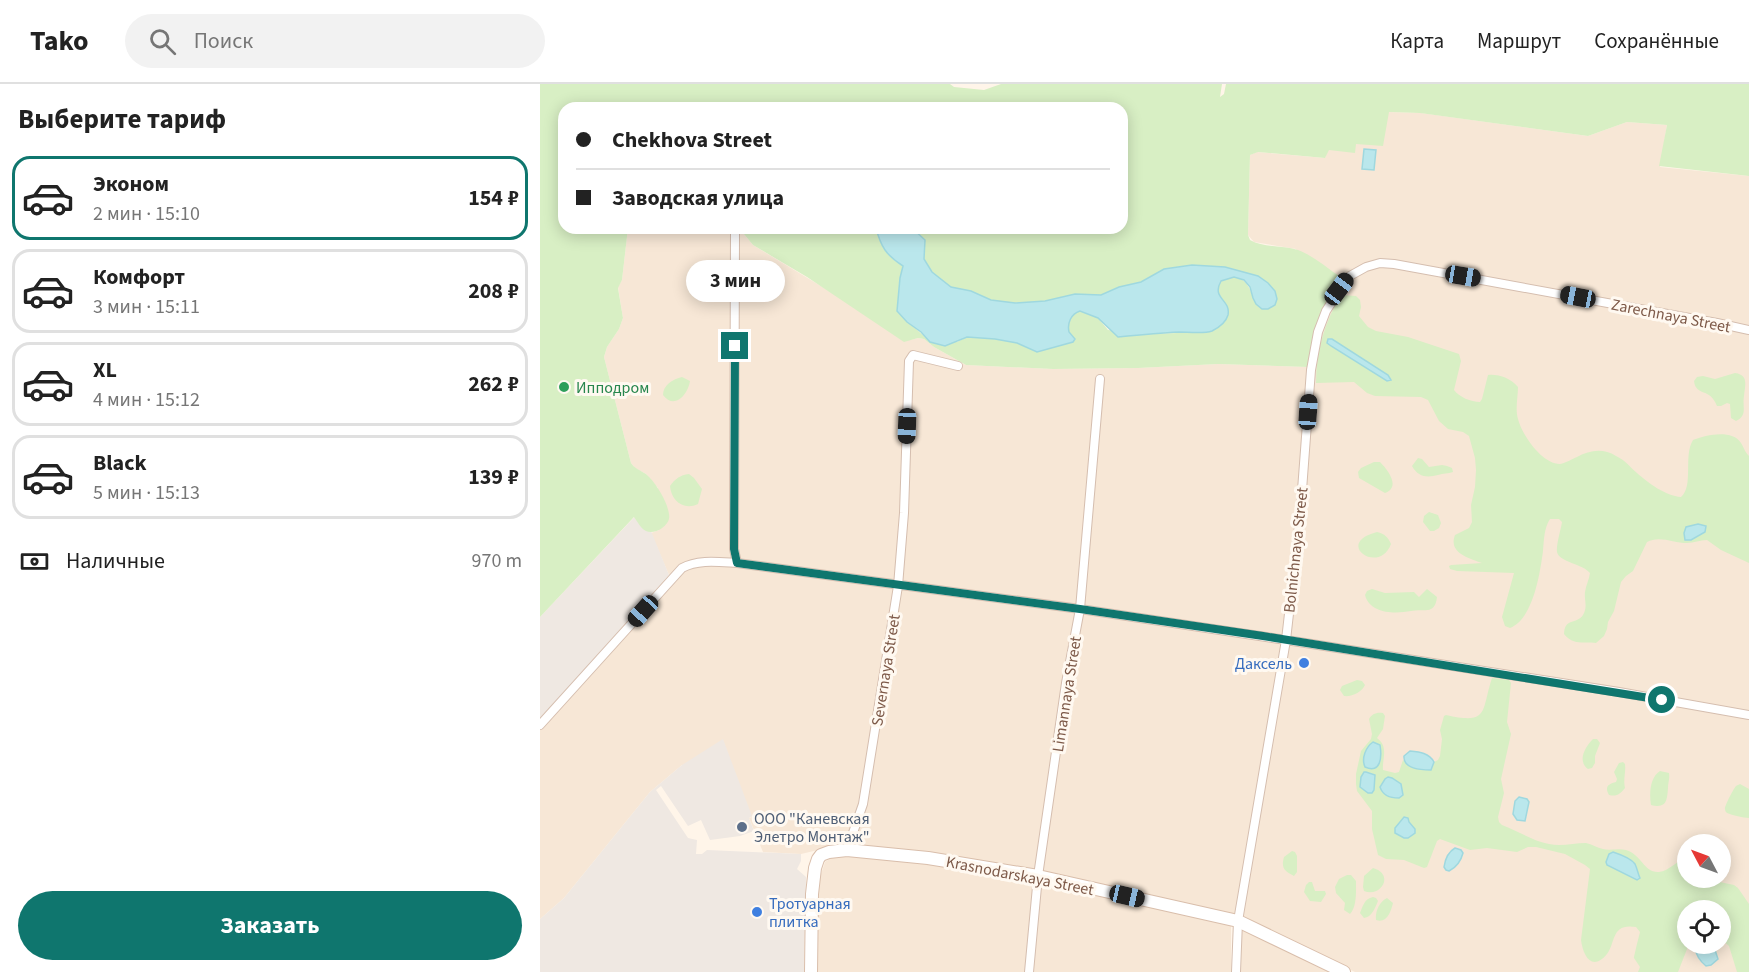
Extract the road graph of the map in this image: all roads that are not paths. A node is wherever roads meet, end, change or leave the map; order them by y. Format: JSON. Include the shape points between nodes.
{"nodes":[{"id":1,"x":735,"y":234,"type":"edge"},
{"id":2,"x":1348,"y":277,"type":"joint"},
{"id":3,"x":1749,"y":330,"type":"edge"},
{"id":4,"x":958,"y":366,"type":"dead end"},
{"id":5,"x":1100,"y":379,"type":"dead end"},
{"id":6,"x":737,"y":563,"type":"junction"},
{"id":7,"x":898,"y":586,"type":"junction"},
{"id":8,"x":1080,"y":609,"type":"junction"},
{"id":9,"x":1286,"y":640,"type":"junction"},
{"id":10,"x":1749,"y":715,"type":"edge"},
{"id":11,"x":540,"y":725,"type":"edge"},
{"id":12,"x":847,"y":850,"type":"junction"},
{"id":13,"x":1038,"y":876,"type":"junction"},
{"id":14,"x":1238,"y":921,"type":"junction"},
{"id":15,"x":811,"y":972,"type":"edge"},
{"id":16,"x":1029,"y":972,"type":"edge"},
{"id":17,"x":1236,"y":972,"type":"edge"},
{"id":18,"x":1344,"y":972,"type":"edge"}],
"edges":[{"from":1,"to":6,"type":"street"},
{"from":2,"to":3,"type":"street","name":"Zarechnaya Street","via":[[1380,263],[1394,264]]},
{"from":2,"to":9,"type":"street","name":"Bolnichnaya Street","via":[[1326,311],[1315,346]]},
{"from":4,"to":7,"type":"street","name":"Severnaya Street","via":[[917,356],[909,360]]},
{"from":5,"to":8,"type":"street","name":"Limannaya Street"},
{"from":6,"to":7,"type":"street"},
{"from":6,"to":11,"type":"street","via":[[692,563],[682,568]]},
{"from":7,"to":8,"type":"street"},
{"from":7,"to":12,"type":"street","name":"Severnaya Street","via":[[863,804]]},
{"from":8,"to":9,"type":"street"},
{"from":8,"to":13,"type":"street","name":"Limannaya Street"},
{"from":9,"to":10,"type":"street"},
{"from":9,"to":14,"type":"street","name":"Bolnichnaya Street"},
{"from":12,"to":13,"type":"street","name":"Krasnodarskaya Street"},
{"from":12,"to":15,"type":"street","name":"Krasnodarskaya Street","via":[[825,853],[818,859],[812,894]]},
{"from":13,"to":14,"type":"street","name":"Krasnodarskaya Street"},
{"from":13,"to":16,"type":"street","name":"Limannaya Street"},
{"from":14,"to":17,"type":"street","name":"Bolnichnaya Street"},
{"from":14,"to":18,"type":"street","name":"Krasnodarskaya Street"}]}
